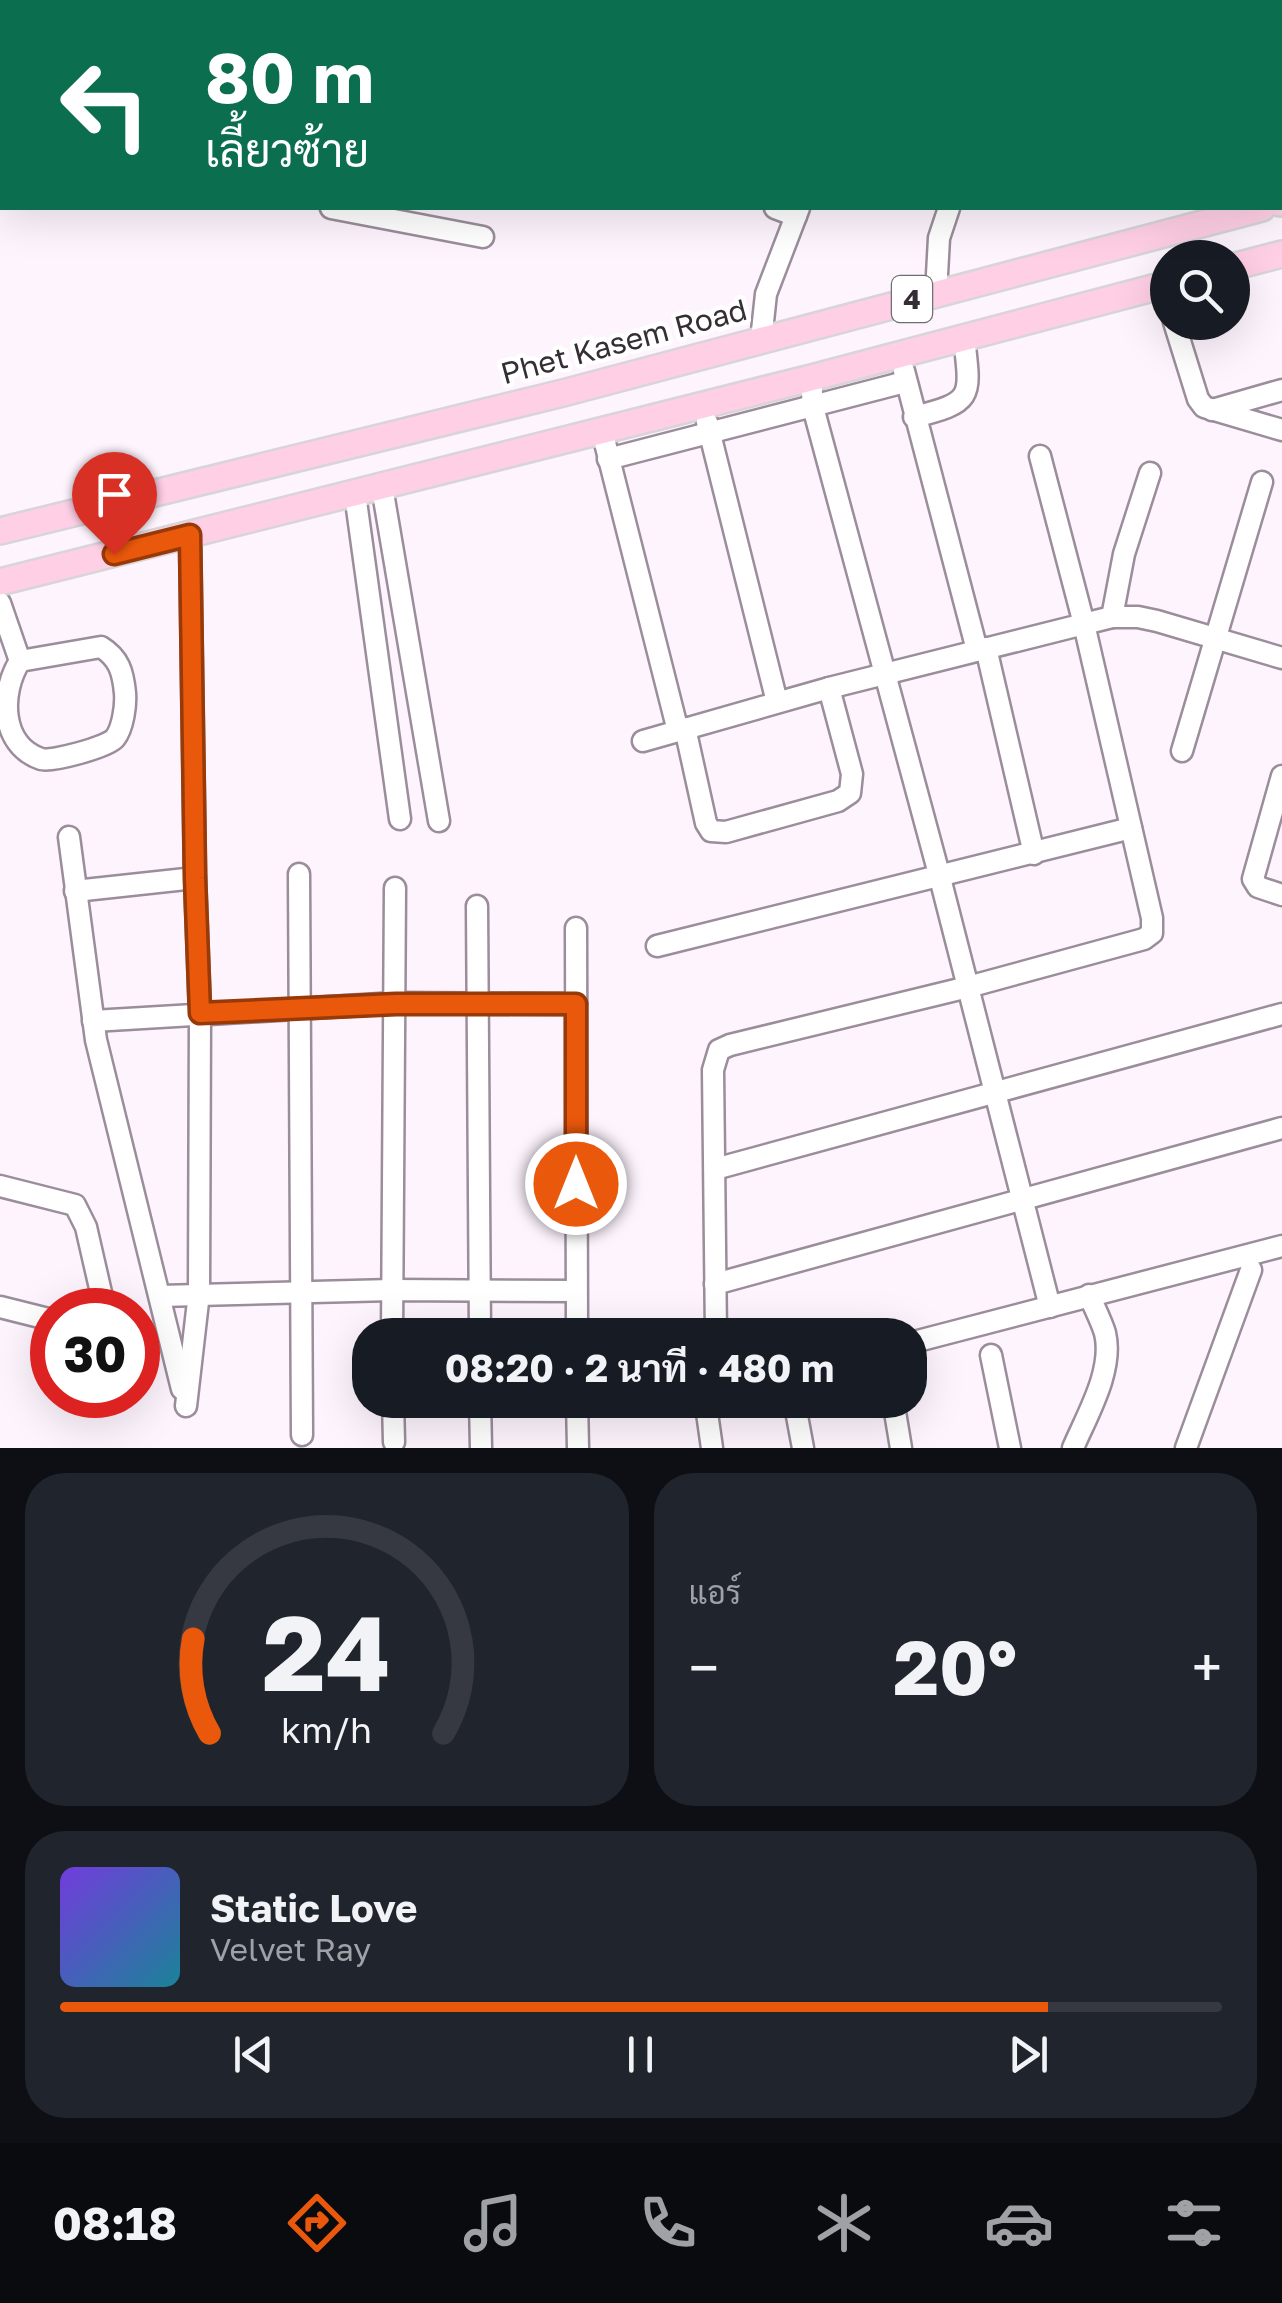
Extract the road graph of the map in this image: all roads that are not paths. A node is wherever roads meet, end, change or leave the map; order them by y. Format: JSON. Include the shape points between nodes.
{"nodes":[{"id":1,"x":341,"y":210,"type":"edge"},
{"id":2,"x":948,"y":210,"type":"edge"},
{"id":3,"x":1254,"y":210,"type":"edge"},
{"id":4,"x":798,"y":212,"type":"edge"},
{"id":5,"x":483,"y":237,"type":"dead end"},
{"id":6,"x":1282,"y":254,"type":"edge"},
{"id":7,"x":1250,"y":262,"type":"edge"},
{"id":8,"x":936,"y":293,"type":"junction"},
{"id":9,"x":1150,"y":294,"type":"edge"},
{"id":10,"x":964,"y":338,"type":"junction"},
{"id":11,"x":761,"y":340,"type":"junction"},
{"id":12,"x":1180,"y":340,"type":"edge"},
{"id":13,"x":902,"y":354,"type":"junction"},
{"id":14,"x":811,"y":378,"type":"junction"},
{"id":15,"x":905,"y":382,"type":"junction"},
{"id":16,"x":1282,"y":390,"type":"edge"},
{"id":17,"x":702,"y":406,"type":"junction"},
{"id":18,"x":813,"y":407,"type":"junction"},
{"id":19,"x":1212,"y":410,"type":"junction"},
{"id":20,"x":914,"y":417,"type":"junction"},
{"id":21,"x":1282,"y":430,"type":"edge"},
{"id":22,"x":602,"y":431,"type":"junction"},
{"id":23,"x":710,"y":432,"type":"junction"},
{"id":24,"x":1040,"y":456,"type":"dead end"},
{"id":25,"x":608,"y":459,"type":"junction"},
{"id":26,"x":1150,"y":473,"type":"dead end"},
{"id":27,"x":1262,"y":482,"type":"dead end"},
{"id":28,"x":382,"y":486,"type":"junction"},
{"id":29,"x":355,"y":494,"type":"junction"},
{"id":30,"x":0,"y":531,"type":"edge"},
{"id":31,"x":190,"y":535,"type":"junction"},
{"id":32,"x":0,"y":582,"type":"edge"},
{"id":33,"x":0,"y":603,"type":"edge"},
{"id":34,"x":1112,"y":617,"type":"junction"},
{"id":35,"x":1084,"y":624,"type":"junction"},
{"id":36,"x":1215,"y":640,"type":"junction"},
{"id":37,"x":981,"y":649,"type":"junction"},
{"id":38,"x":1282,"y":658,"type":"edge"},
{"id":39,"x":20,"y":662,"type":"junction"},
{"id":40,"x":884,"y":674,"type":"junction"},
{"id":41,"x":829,"y":688,"type":"junction"},
{"id":42,"x":777,"y":702,"type":"junction"},
{"id":43,"x":681,"y":729,"type":"junction"},
{"id":44,"x":643,"y":740,"type":"dead end"},
{"id":45,"x":1182,"y":750,"type":"dead end"},
{"id":46,"x":1282,"y":776,"type":"edge"},
{"id":47,"x":400,"y":820,"type":"dead end"},
{"id":48,"x":439,"y":821,"type":"dead end"},
{"id":49,"x":1131,"y":828,"type":"junction"},
{"id":50,"x":69,"y":837,"type":"dead end"},
{"id":51,"x":1034,"y":854,"type":"junction"},
{"id":52,"x":299,"y":874,"type":"dead end"},
{"id":53,"x":939,"y":874,"type":"junction"},
{"id":54,"x":195,"y":878,"type":"junction"},
{"id":55,"x":396,"y":888,"type":"dead end"},
{"id":56,"x":74,"y":891,"type":"junction"},
{"id":57,"x":1282,"y":895,"type":"edge"},
{"id":58,"x":478,"y":906,"type":"dead end"},
{"id":59,"x":576,"y":928,"type":"dead end"},
{"id":60,"x":657,"y":946,"type":"dead end"},
{"id":61,"x":968,"y":987,"type":"junction"},
{"id":62,"x":396,"y":1004,"type":"junction"},
{"id":63,"x":576,"y":1004,"type":"junction"},
{"id":64,"x":478,"y":1005,"type":"junction"},
{"id":65,"x":300,"y":1007,"type":"junction"},
{"id":66,"x":200,"y":1013,"type":"junction"},
{"id":67,"x":1282,"y":1014,"type":"edge"},
{"id":68,"x":93,"y":1021,"type":"junction"},
{"id":69,"x":995,"y":1092,"type":"junction"},
{"id":70,"x":1282,"y":1128,"type":"edge"},
{"id":71,"x":715,"y":1169,"type":"junction"},
{"id":72,"x":0,"y":1186,"type":"edge"},
{"id":73,"x":1025,"y":1200,"type":"junction"},
{"id":74,"x":1282,"y":1246,"type":"edge"},
{"id":75,"x":1251,"y":1270,"type":"dead end"},
{"id":76,"x":714,"y":1284,"type":"junction"},
{"id":77,"x":100,"y":1288,"type":"edge"},
{"id":78,"x":158,"y":1288,"type":"edge"},
{"id":79,"x":392,"y":1290,"type":"junction"},
{"id":80,"x":302,"y":1292,"type":"junction"},
{"id":81,"x":480,"y":1292,"type":"junction"},
{"id":82,"x":576,"y":1292,"type":"junction"},
{"id":83,"x":199,"y":1293,"type":"junction"},
{"id":84,"x":1090,"y":1295,"type":"junction"},
{"id":85,"x":160,"y":1296,"type":"joint"},
{"id":86,"x":0,"y":1307,"type":"edge"},
{"id":87,"x":1050,"y":1307,"type":"junction"},
{"id":88,"x":30,"y":1314,"type":"edge"},
{"id":89,"x":392,"y":1318,"type":"edge"},
{"id":90,"x":480,"y":1318,"type":"edge"},
{"id":91,"x":576,"y":1318,"type":"edge"},
{"id":92,"x":715,"y":1318,"type":"edge"},
{"id":93,"x":927,"y":1338,"type":"edge"},
{"id":94,"x":991,"y":1355,"type":"dead end"},
{"id":95,"x":393,"y":1418,"type":"edge"},
{"id":96,"x":480,"y":1418,"type":"edge"},
{"id":97,"x":577,"y":1418,"type":"edge"},
{"id":98,"x":707,"y":1418,"type":"edge"},
{"id":99,"x":797,"y":1418,"type":"edge"},
{"id":100,"x":897,"y":1418,"type":"edge"},
{"id":101,"x":302,"y":1435,"type":"dead end"},
{"id":102,"x":394,"y":1442,"type":"dead end"},
{"id":103,"x":480,"y":1448,"type":"edge"},
{"id":104,"x":578,"y":1448,"type":"edge"},
{"id":105,"x":712,"y":1448,"type":"edge"},
{"id":106,"x":803,"y":1448,"type":"edge"},
{"id":107,"x":901,"y":1448,"type":"edge"},
{"id":108,"x":1010,"y":1448,"type":"edge"},
{"id":109,"x":1074,"y":1448,"type":"edge"},
{"id":110,"x":1186,"y":1448,"type":"edge"}],
"edges":[{"from":1,"to":5,"type":"street"},
{"from":2,"to":8,"type":"street"},
{"from":3,"to":8,"type":"main road","name":"Phet Kasem Road","number":"4"},
{"from":4,"to":11,"type":"street","via":[[766,294]]},
{"from":6,"to":7,"type":"main road"},
{"from":8,"to":11,"type":"main road","name":"Phet Kasem Road","number":"4"},
{"from":9,"to":10,"type":"main road","number":"4"},
{"from":10,"to":13,"type":"main road","number":"4"},
{"from":10,"to":20,"type":"street","via":[[968,373],[962,399]]},
{"from":11,"to":30,"type":"main road","name":"Phet Kasem Road","number":"4"},
{"from":12,"to":19,"type":"street","via":[[1198,399]]},
{"from":13,"to":14,"type":"main road","number":"4"},
{"from":13,"to":15,"type":"street"},
{"from":14,"to":17,"type":"main road","number":"4"},
{"from":14,"to":18,"type":"street"},
{"from":15,"to":18,"type":"street"},
{"from":15,"to":20,"type":"street"},
{"from":16,"to":19,"type":"street"},
{"from":17,"to":22,"type":"main road","number":"4"},
{"from":17,"to":23,"type":"street"},
{"from":18,"to":23,"type":"street"},
{"from":18,"to":40,"type":"street"},
{"from":19,"to":21,"type":"street"},
{"from":20,"to":37,"type":"street"},
{"from":22,"to":25,"type":"street"},
{"from":22,"to":28,"type":"main road","number":"4"},
{"from":23,"to":25,"type":"street"},
{"from":23,"to":42,"type":"street"},
{"from":24,"to":35,"type":"street"},
{"from":25,"to":43,"type":"street"},
{"from":26,"to":34,"type":"street"},
{"from":27,"to":36,"type":"street"},
{"from":28,"to":29,"type":"main road","number":"4"},
{"from":28,"to":48,"type":"street"},
{"from":29,"to":31,"type":"main road","number":"4"},
{"from":29,"to":47,"type":"street"},
{"from":31,"to":32,"type":"main road","number":"4"},
{"from":31,"to":54,"type":"street"},
{"from":33,"to":39,"type":"street"},
{"from":34,"to":35,"type":"street"},
{"from":34,"to":36,"type":"street","via":[[1138,616]]},
{"from":35,"to":37,"type":"street"},
{"from":35,"to":49,"type":"street"},
{"from":36,"to":38,"type":"street"},
{"from":36,"to":45,"type":"street"},
{"from":37,"to":40,"type":"street"},
{"from":37,"to":51,"type":"street"},
{"from":39,"to":39,"type":"street","via":[[4,690],[4,707],[16,741],[31,754],[50,760],[110,743],[118,734],[126,700],[112,653],[101,647]]},
{"from":40,"to":41,"type":"street"},
{"from":40,"to":53,"type":"street"},
{"from":41,"to":42,"type":"street"},
{"from":41,"to":43,"type":"street","via":[[852,774],[850,793],[838,801],[711,831]]},
{"from":42,"to":43,"type":"street"},
{"from":43,"to":44,"type":"street"},
{"from":46,"to":57,"type":"street","via":[[1253,879]]},
{"from":49,"to":51,"type":"street"},
{"from":49,"to":61,"type":"street","via":[[1152,934]]},
{"from":50,"to":56,"type":"street"},
{"from":51,"to":53,"type":"street"},
{"from":52,"to":65,"type":"street"},
{"from":53,"to":60,"type":"street"},
{"from":53,"to":61,"type":"street"},
{"from":54,"to":56,"type":"street"},
{"from":54,"to":66,"type":"street"},
{"from":55,"to":62,"type":"street"},
{"from":56,"to":68,"type":"street"},
{"from":58,"to":64,"type":"street"},
{"from":59,"to":63,"type":"street"},
{"from":61,"to":69,"type":"street"},
{"from":61,"to":71,"type":"street","via":[[719,1050],[712,1070]]},
{"from":62,"to":64,"type":"street"},
{"from":62,"to":65,"type":"street"},
{"from":62,"to":79,"type":"street"},
{"from":63,"to":64,"type":"street"},
{"from":63,"to":82,"type":"street"},
{"from":64,"to":81,"type":"street"},
{"from":65,"to":66,"type":"street"},
{"from":65,"to":80,"type":"street"},
{"from":66,"to":68,"type":"street"},
{"from":66,"to":83,"type":"street"},
{"from":67,"to":69,"type":"street"},
{"from":68,"to":78,"type":"street"},
{"from":69,"to":71,"type":"street"},
{"from":69,"to":73,"type":"street"},
{"from":70,"to":73,"type":"street"},
{"from":71,"to":76,"type":"street"},
{"from":72,"to":77,"type":"street","via":[[75,1205]]},
{"from":73,"to":76,"type":"street"},
{"from":73,"to":87,"type":"street"},
{"from":74,"to":84,"type":"street"},
{"from":75,"to":110,"type":"street"},
{"from":76,"to":92,"type":"street"},
{"from":79,"to":80,"type":"street"},
{"from":79,"to":81,"type":"street"},
{"from":79,"to":89,"type":"street"},
{"from":80,"to":83,"type":"street"},
{"from":80,"to":101,"type":"street"},
{"from":81,"to":82,"type":"street"},
{"from":81,"to":90,"type":"street"},
{"from":82,"to":91,"type":"street"},
{"from":83,"to":85,"type":"street"},
{"from":83,"to":85,"type":"street","via":[[186,1406]]},
{"from":84,"to":87,"type":"street"},
{"from":84,"to":109,"type":"street","via":[[1106,1350]]},
{"from":86,"to":88,"type":"street"},
{"from":87,"to":93,"type":"street"},
{"from":94,"to":108,"type":"street"},
{"from":95,"to":102,"type":"street"},
{"from":96,"to":103,"type":"street"},
{"from":97,"to":104,"type":"street"},
{"from":98,"to":105,"type":"street"},
{"from":99,"to":106,"type":"street"},
{"from":100,"to":107,"type":"street"}]}
